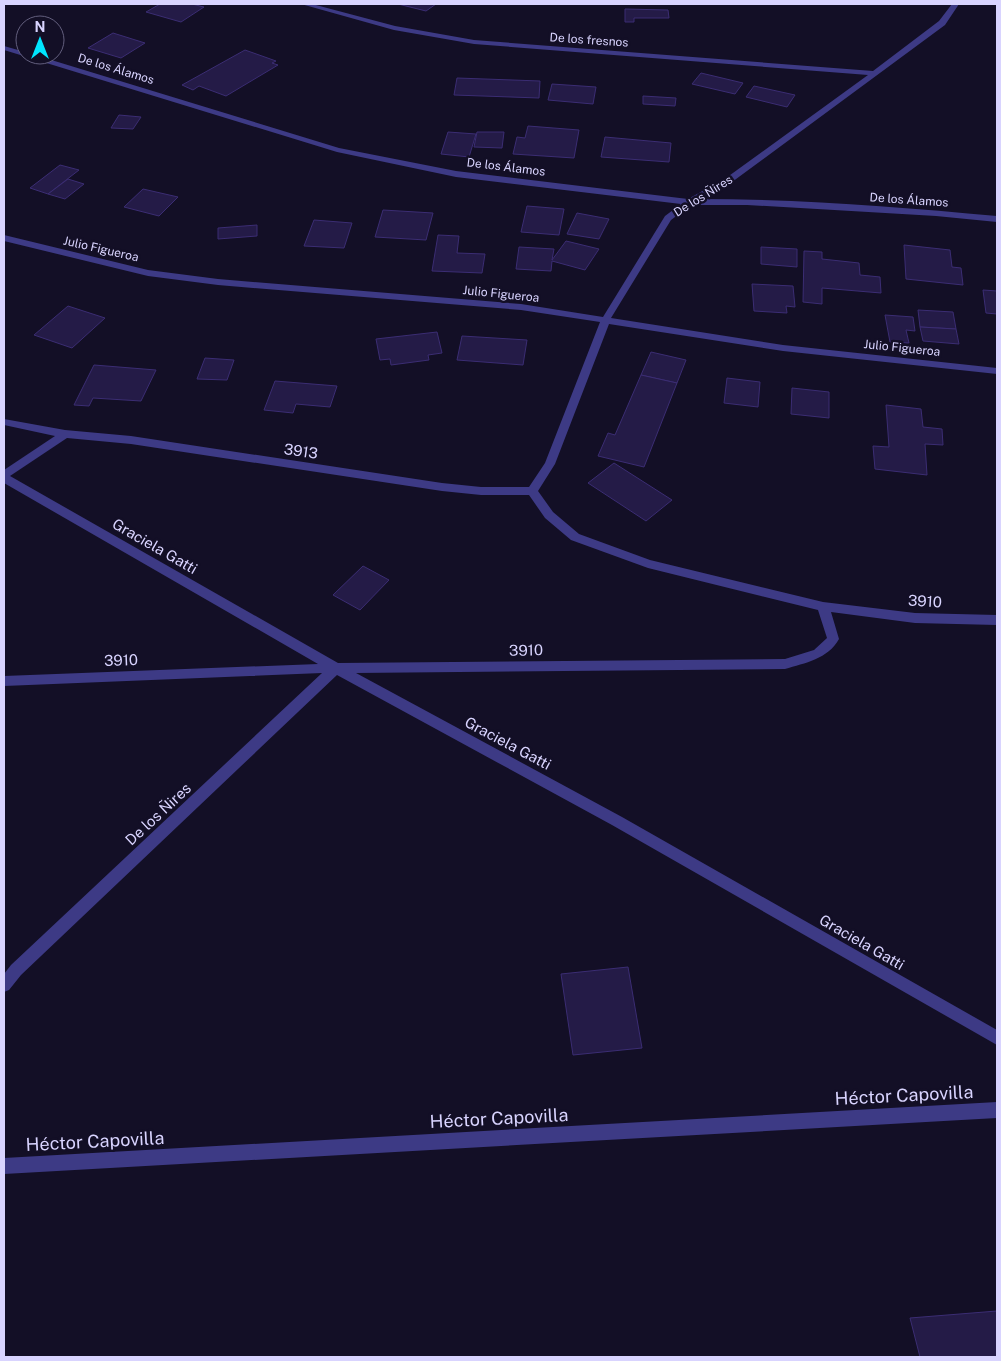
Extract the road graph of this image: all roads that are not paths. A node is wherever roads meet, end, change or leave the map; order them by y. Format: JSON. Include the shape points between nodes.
{"nodes":[{"id":1,"x":304,"y":4,"type":"edge"},
{"id":2,"x":955,"y":4,"type":"edge"},
{"id":3,"x":59,"y":65,"type":"edge"},
{"id":4,"x":875,"y":73,"type":"junction"},
{"id":5,"x":689,"y":202,"type":"junction"},
{"id":6,"x":997,"y":219,"type":"edge"},
{"id":7,"x":4,"y":238,"type":"edge"},
{"id":8,"x":605,"y":321,"type":"junction"},
{"id":9,"x":997,"y":371,"type":"edge"},
{"id":10,"x":4,"y":422,"type":"edge"},
{"id":11,"x":66,"y":434,"type":"junction"},
{"id":12,"x":4,"y":477,"type":"edge"},
{"id":13,"x":532,"y":491,"type":"junction"},
{"id":14,"x":823,"y":607,"type":"junction"},
{"id":15,"x":997,"y":620,"type":"edge"},
{"id":16,"x":336,"y":668,"type":"junction"},
{"id":17,"x":4,"y":681,"type":"edge"},
{"id":18,"x":4,"y":985,"type":"edge"},
{"id":19,"x":997,"y":1038,"type":"edge"},
{"id":20,"x":997,"y":1110,"type":"edge"},
{"id":21,"x":4,"y":1166,"type":"edge"}],
"edges":[{"from":1,"to":4,"type":"street","name":"De los fresnos","via":[[394,28],[474,42]]},
{"from":2,"to":4,"type":"street","name":"De los Ñires","via":[[942,23]]},
{"from":3,"to":5,"type":"street","name":"De los Álamos","via":[[337,150],[456,174]]},
{"from":4,"to":5,"type":"street","name":"De los Ñires","via":[[729,180]]},
{"from":5,"to":6,"type":"street","name":"De los Álamos","via":[[757,203]]},
{"from":5,"to":8,"type":"street","name":"De los Ñires","via":[[668,218]]},
{"from":7,"to":8,"type":"street","name":"Julio Figueroa","via":[[148,273],[218,282],[522,307]]},
{"from":8,"to":9,"type":"street","name":"Julio Figueroa","via":[[783,348]]},
{"from":8,"to":13,"type":"street","name":"De los Ñires","via":[[550,464]]},
{"from":10,"to":11,"type":"street"},
{"from":11,"to":12,"type":"street"},
{"from":11,"to":13,"type":"street","name":"3913","via":[[131,440],[442,487]]},
{"from":12,"to":16,"type":"street","name":"Graciela Gatti"},
{"from":13,"to":14,"type":"street","via":[[549,516],[575,537],[648,564]]},
{"from":14,"to":15,"type":"street","name":"3910","via":[[915,618]]},
{"from":14,"to":16,"type":"street","name":"3910","via":[[834,639],[818,654],[785,664]]},
{"from":16,"to":17,"type":"street","name":"3910"},
{"from":16,"to":18,"type":"street","name":"De los Ñires","via":[[16,970]]},
{"from":16,"to":19,"type":"street","name":"Graciela Gatti","via":[[618,821]]},
{"from":20,"to":21,"type":"street","name":"Héctor Capovilla"}]}
